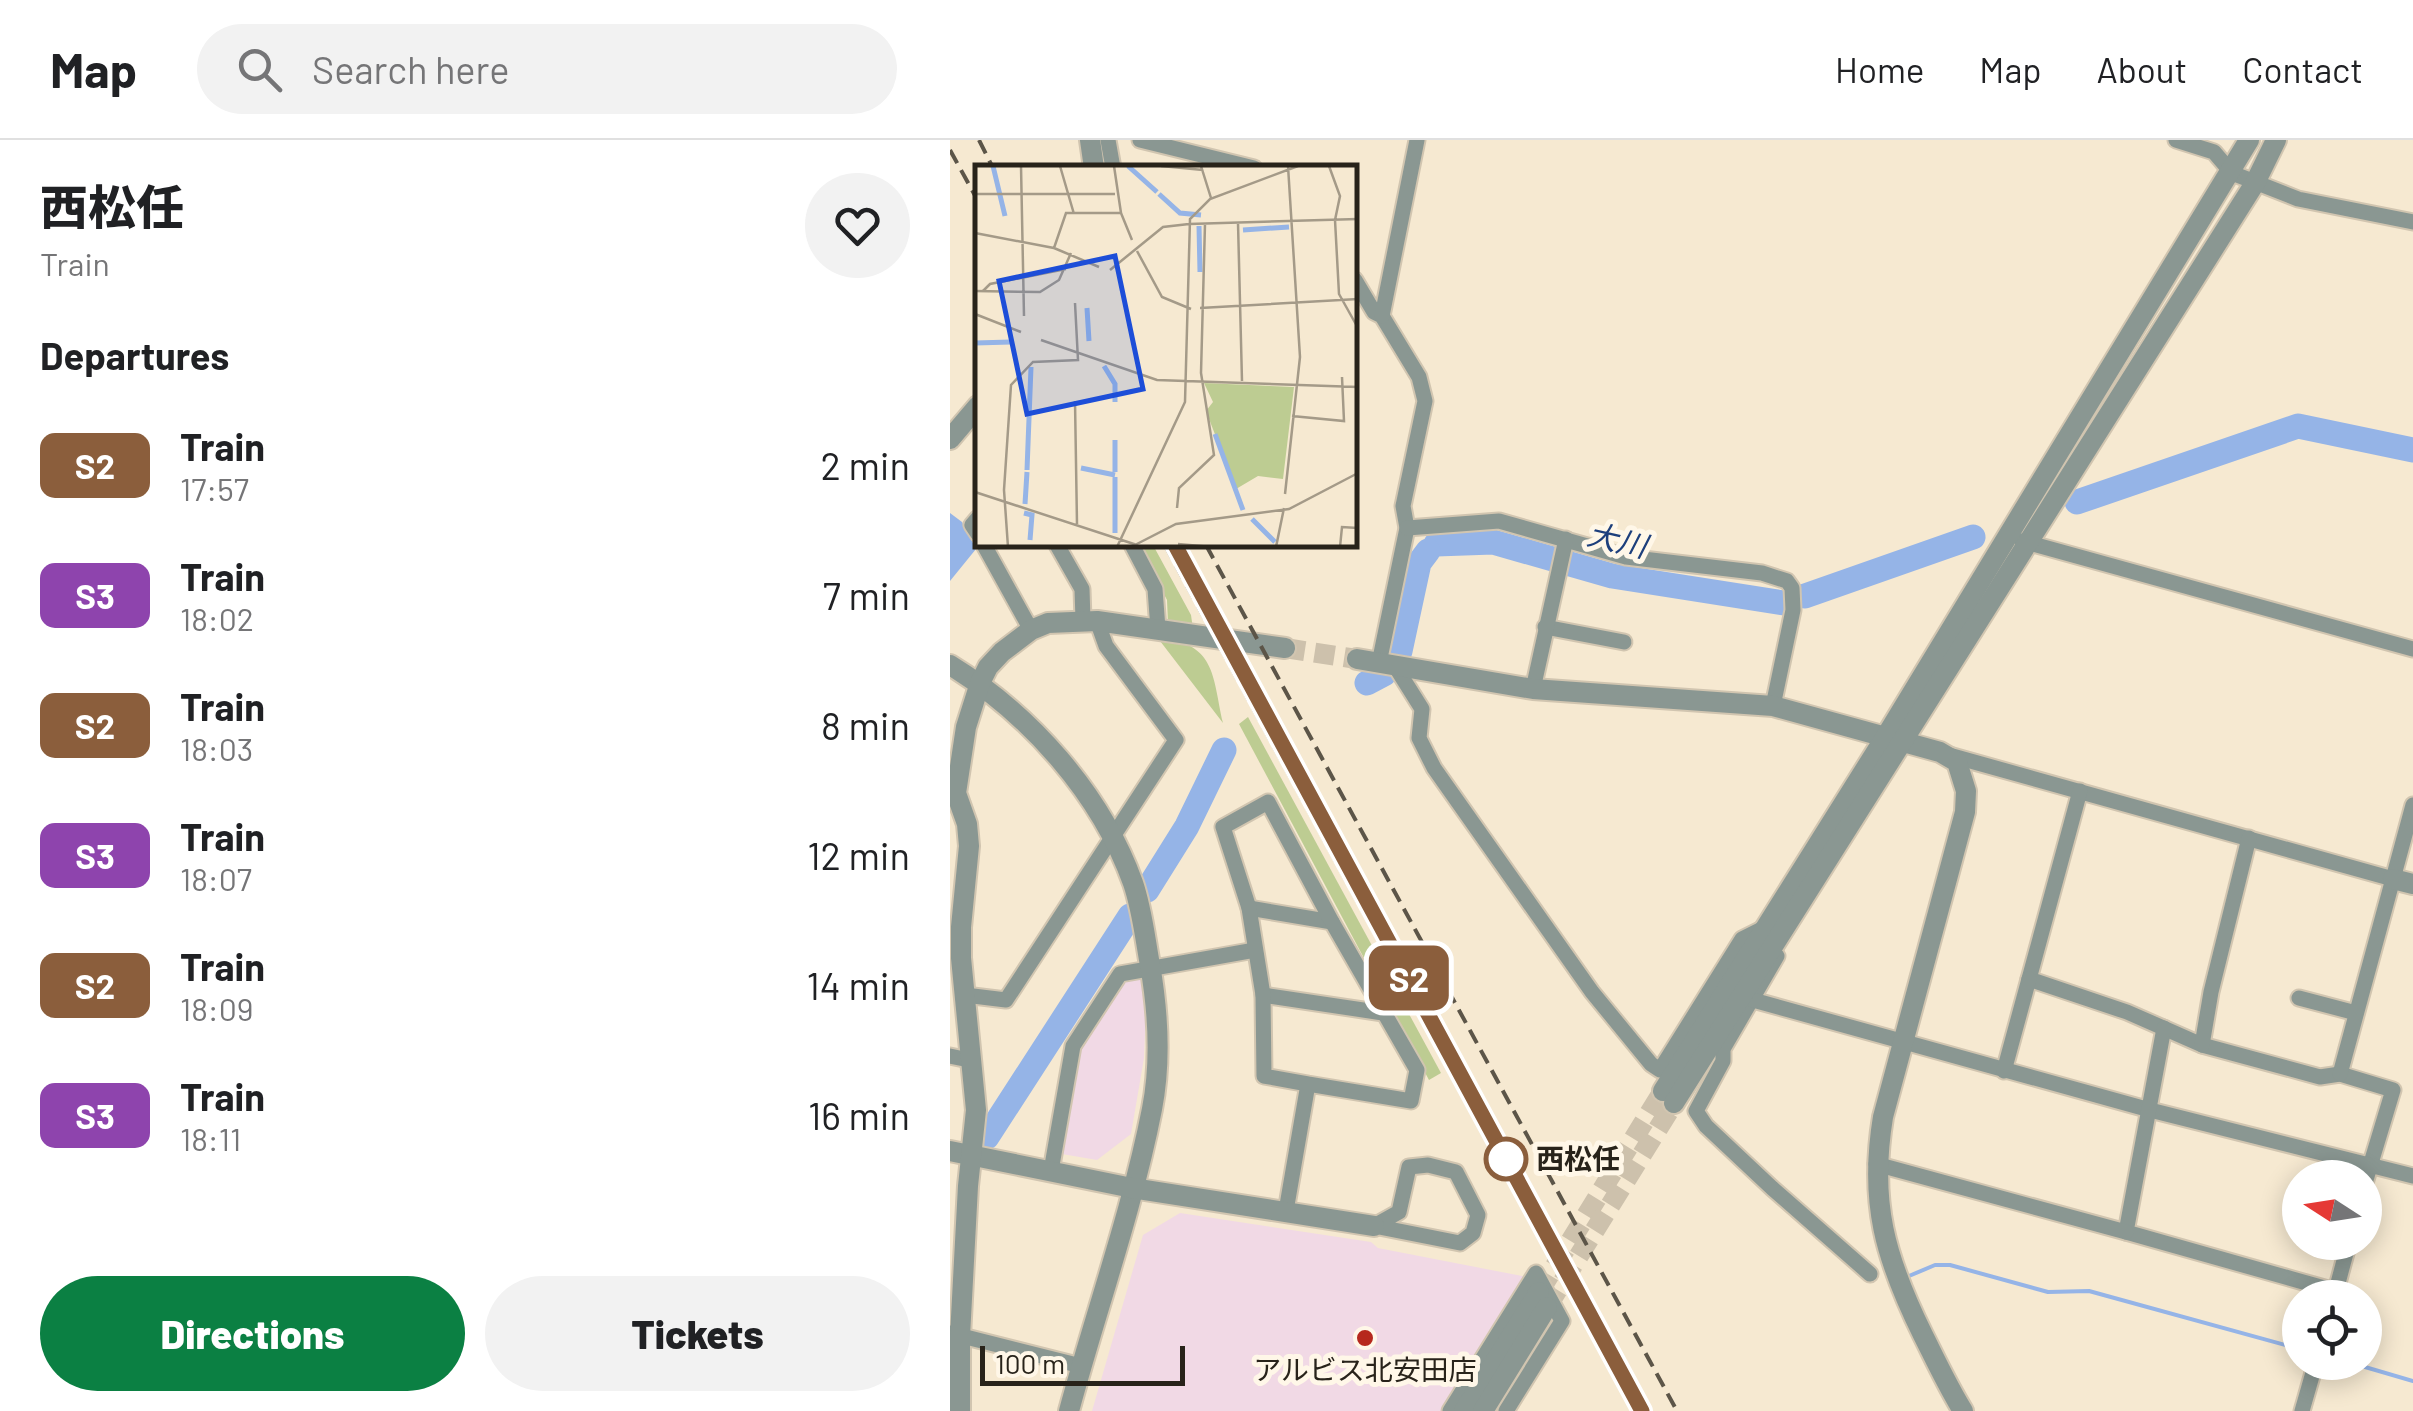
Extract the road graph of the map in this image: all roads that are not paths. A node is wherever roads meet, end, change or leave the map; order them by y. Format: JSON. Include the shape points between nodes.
{"nodes":[{"id":1,"x":1090,"y":140,"type":"edge"},
{"id":2,"x":1108,"y":140,"type":"edge"},
{"id":3,"x":1140,"y":140,"type":"edge"},
{"id":4,"x":1417,"y":140,"type":"edge"},
{"id":5,"x":2176,"y":140,"type":"edge"},
{"id":6,"x":2249,"y":140,"type":"edge"},
{"id":7,"x":2276,"y":140,"type":"edge"},
{"id":8,"x":1094,"y":165,"type":"edge"},
{"id":9,"x":1112,"y":165,"type":"edge"},
{"id":10,"x":1242,"y":165,"type":"edge"},
{"id":11,"x":2232,"y":173,"type":"junction"},
{"id":12,"x":2255,"y":184,"type":"junction"},
{"id":13,"x":2413,"y":222,"type":"edge"},
{"id":14,"x":1358,"y":285,"type":"edge"},
{"id":15,"x":1382,"y":316,"type":"junction"},
{"id":16,"x":975,"y":410,"type":"edge"},
{"id":17,"x":950,"y":439,"type":"edge"},
{"id":18,"x":1407,"y":528,"type":"junction"},
{"id":19,"x":2016,"y":540,"type":"junction"},
{"id":20,"x":1563,"y":546,"type":"junction"},
{"id":21,"x":986,"y":548,"type":"edge"},
{"id":22,"x":1059,"y":548,"type":"edge"},
{"id":23,"x":1134,"y":548,"type":"edge"},
{"id":24,"x":1090,"y":621,"type":"junction"},
{"id":25,"x":1545,"y":627,"type":"junction"},
{"id":26,"x":1158,"y":629,"type":"junction"},
{"id":27,"x":1031,"y":630,"type":"junction"},
{"id":28,"x":1624,"y":642,"type":"dead end"},
{"id":29,"x":1286,"y":648,"type":"tunnel mouth"},
{"id":30,"x":2413,"y":650,"type":"edge"},
{"id":31,"x":1356,"y":659,"type":"tunnel mouth"},
{"id":32,"x":1387,"y":664,"type":"junction"},
{"id":33,"x":950,"y":665,"type":"edge"},
{"id":34,"x":980,"y":684,"type":"junction"},
{"id":35,"x":1533,"y":689,"type":"junction"},
{"id":36,"x":1773,"y":706,"type":"junction"},
{"id":37,"x":1895,"y":739,"type":"junction"},
{"id":38,"x":1940,"y":752,"type":"junction"},
{"id":39,"x":2080,"y":791,"type":"junction"},
{"id":40,"x":953,"y":792,"type":"edge"},
{"id":41,"x":2413,"y":805,"type":"edge"},
{"id":42,"x":1111,"y":838,"type":"junction"},
{"id":43,"x":2249,"y":838,"type":"junction"},
{"id":44,"x":2403,"y":881,"type":"edge"},
{"id":45,"x":956,"y":908,"type":"edge"},
{"id":46,"x":1249,"y":908,"type":"junction"},
{"id":47,"x":1332,"y":922,"type":"junction"},
{"id":48,"x":1772,"y":930,"type":"junction"},
{"id":49,"x":1256,"y":950,"type":"junction"},
{"id":50,"x":1150,"y":967,"type":"junction"},
{"id":51,"x":2029,"y":979,"type":"junction"},
{"id":52,"x":1263,"y":994,"type":"junction"},
{"id":53,"x":965,"y":995,"type":"junction"},
{"id":54,"x":2299,"y":998,"type":"dead end"},
{"id":55,"x":1754,"y":1000,"type":"junction"},
{"id":56,"x":1383,"y":1013,"type":"junction"},
{"id":57,"x":2356,"y":1013,"type":"junction"},
{"id":58,"x":2164,"y":1028,"type":"junction"},
{"id":59,"x":1903,"y":1043,"type":"junction"},
{"id":60,"x":2202,"y":1045,"type":"junction"},
{"id":61,"x":959,"y":1058,"type":"edge"},
{"id":62,"x":2004,"y":1071,"type":"junction"},
{"id":63,"x":2340,"y":1074,"type":"junction"},
{"id":64,"x":1308,"y":1084,"type":"junction"},
{"id":65,"x":1666,"y":1088,"type":"junction"},
{"id":66,"x":2150,"y":1110,"type":"junction"},
{"id":67,"x":960,"y":1152,"type":"edge"},
{"id":68,"x":2317,"y":1160,"type":"edge"},
{"id":69,"x":2371,"y":1160,"type":"edge"},
{"id":70,"x":1876,"y":1164,"type":"junction"},
{"id":71,"x":1051,"y":1171,"type":"junction"},
{"id":72,"x":2382,"y":1175,"type":"edge"},
{"id":73,"x":2413,"y":1176,"type":"edge"},
{"id":74,"x":1132,"y":1188,"type":"junction"},
{"id":75,"x":1286,"y":1211,"type":"junction"},
{"id":76,"x":1374,"y":1226,"type":"junction"},
{"id":77,"x":2126,"y":1232,"type":"junction"},
{"id":78,"x":1870,"y":1274,"type":"dead end"},
{"id":79,"x":2288,"y":1280,"type":"edge"},
{"id":80,"x":955,"y":1335,"type":"edge"},
{"id":81,"x":1081,"y":1366,"type":"junction"},
{"id":82,"x":2311,"y":1380,"type":"edge"},
{"id":83,"x":960,"y":1411,"type":"edge"},
{"id":84,"x":1069,"y":1411,"type":"edge"},
{"id":85,"x":1450,"y":1411,"type":"edge"},
{"id":86,"x":1464,"y":1411,"type":"edge"},
{"id":87,"x":1483,"y":1411,"type":"edge"},
{"id":88,"x":1506,"y":1411,"type":"edge"},
{"id":89,"x":1963,"y":1411,"type":"edge"},
{"id":90,"x":2302,"y":1411,"type":"edge"}],
"edges":[{"from":1,"to":8,"type":"street"},
{"from":2,"to":9,"type":"street"},
{"from":3,"to":10,"type":"street"},
{"from":4,"to":15,"type":"street"},
{"from":5,"to":11,"type":"street","via":[[2214,152]]},
{"from":6,"to":11,"type":"street"},
{"from":7,"to":12,"type":"street"},
{"from":11,"to":12,"type":"street"},
{"from":11,"to":19,"type":"street"},
{"from":12,"to":13,"type":"street"},
{"from":12,"to":19,"type":"street"},
{"from":14,"to":15,"type":"street"},
{"from":15,"to":18,"type":"street","via":[[1426,401],[1403,506]]},
{"from":16,"to":17,"type":"street"},
{"from":18,"to":20,"type":"street","via":[[1499,521]]},
{"from":18,"to":32,"type":"street"},
{"from":19,"to":30,"type":"street"},
{"from":19,"to":37,"type":"street"},
{"from":20,"to":25,"type":"street"},
{"from":20,"to":36,"type":"street","via":[[1787,580],[1793,610]]},
{"from":21,"to":27,"type":"street"},
{"from":22,"to":24,"type":"street","via":[[1082,589]]},
{"from":23,"to":26,"type":"street","via":[[1155,589]]},
{"from":24,"to":26,"type":"street"},
{"from":24,"to":27,"type":"street"},
{"from":24,"to":42,"type":"street","via":[[1176,740]]},
{"from":25,"to":28,"type":"street"},
{"from":25,"to":35,"type":"street"},
{"from":26,"to":29,"type":"street"},
{"from":27,"to":34,"type":"street","via":[[1002,652]]},
{"from":31,"to":32,"type":"street"},
{"from":32,"to":35,"type":"street"},
{"from":32,"to":65,"type":"street","via":[[1422,710],[1419,738],[1434,768]]},
{"from":33,"to":34,"type":"street"},
{"from":34,"to":40,"type":"street"},
{"from":34,"to":42,"type":"street","via":[[1021,717],[1078,782]]},
{"from":35,"to":36,"type":"street"},
{"from":36,"to":37,"type":"street"},
{"from":37,"to":38,"type":"street"},
{"from":37,"to":48,"type":"street"},
{"from":38,"to":39,"type":"street"},
{"from":38,"to":59,"type":"street","via":[[1964,776],[1965,812]]},
{"from":39,"to":43,"type":"street"},
{"from":39,"to":51,"type":"street"},
{"from":40,"to":45,"type":"street","via":[[970,846]]},
{"from":41,"to":44,"type":"street"},
{"from":42,"to":50,"type":"street","via":[[1134,886]]},
{"from":42,"to":53,"type":"street","via":[[1006,1000]]},
{"from":43,"to":44,"type":"street"},
{"from":43,"to":60,"type":"street"},
{"from":44,"to":57,"type":"street"},
{"from":45,"to":53,"type":"street"},
{"from":46,"to":47,"type":"street"},
{"from":46,"to":47,"type":"street","via":[[1224,827],[1268,802]]},
{"from":46,"to":49,"type":"street"},
{"from":47,"to":56,"type":"street"},
{"from":48,"to":55,"type":"street","via":[[1779,953]]},
{"from":48,"to":65,"type":"street"},
{"from":48,"to":65,"type":"street","via":[[1742,939]]},
{"from":49,"to":50,"type":"street"},
{"from":49,"to":52,"type":"street"},
{"from":50,"to":71,"type":"street","via":[[1120,974],[1073,1046]]},
{"from":50,"to":74,"type":"street","via":[[1158,1010],[1153,1106]]},
{"from":51,"to":58,"type":"street"},
{"from":51,"to":62,"type":"street"},
{"from":52,"to":56,"type":"street"},
{"from":52,"to":64,"type":"street","via":[[1264,1076]]},
{"from":53,"to":61,"type":"street"},
{"from":54,"to":57,"type":"street"},
{"from":55,"to":59,"type":"street"},
{"from":55,"to":78,"type":"street","via":[[1696,1111]]},
{"from":56,"to":64,"type":"street","via":[[1417,1070],[1411,1101]]},
{"from":57,"to":63,"type":"street"},
{"from":58,"to":60,"type":"street"},
{"from":58,"to":66,"type":"street"},
{"from":59,"to":62,"type":"street"},
{"from":59,"to":70,"type":"street"},
{"from":60,"to":63,"type":"street","via":[[2320,1077]]},
{"from":61,"to":67,"type":"street","via":[[976,1110]]},
{"from":62,"to":66,"type":"street"},
{"from":63,"to":69,"type":"street","via":[[2392,1090]]},
{"from":64,"to":75,"type":"street"},
{"from":66,"to":68,"type":"street"},
{"from":66,"to":77,"type":"street"},
{"from":67,"to":71,"type":"street"},
{"from":67,"to":80,"type":"street"},
{"from":70,"to":77,"type":"street"},
{"from":70,"to":89,"type":"street","via":[[1891,1265]]},
{"from":71,"to":74,"type":"street"},
{"from":72,"to":73,"type":"street"},
{"from":74,"to":75,"type":"street"},
{"from":74,"to":81,"type":"street"},
{"from":75,"to":76,"type":"street"},
{"from":76,"to":76,"type":"street","via":[[1400,1212],[1409,1167],[1456,1172],[1478,1215],[1473,1233],[1460,1242]]},
{"from":77,"to":79,"type":"street"},
{"from":80,"to":81,"type":"street"},
{"from":80,"to":83,"type":"street"},
{"from":81,"to":84,"type":"street"},
{"from":82,"to":90,"type":"street"},
{"from":85,"to":88,"type":"street","via":[[1536,1273],[1562,1321]]},
{"from":86,"to":87,"type":"street","via":[[1543,1300]]}]}
